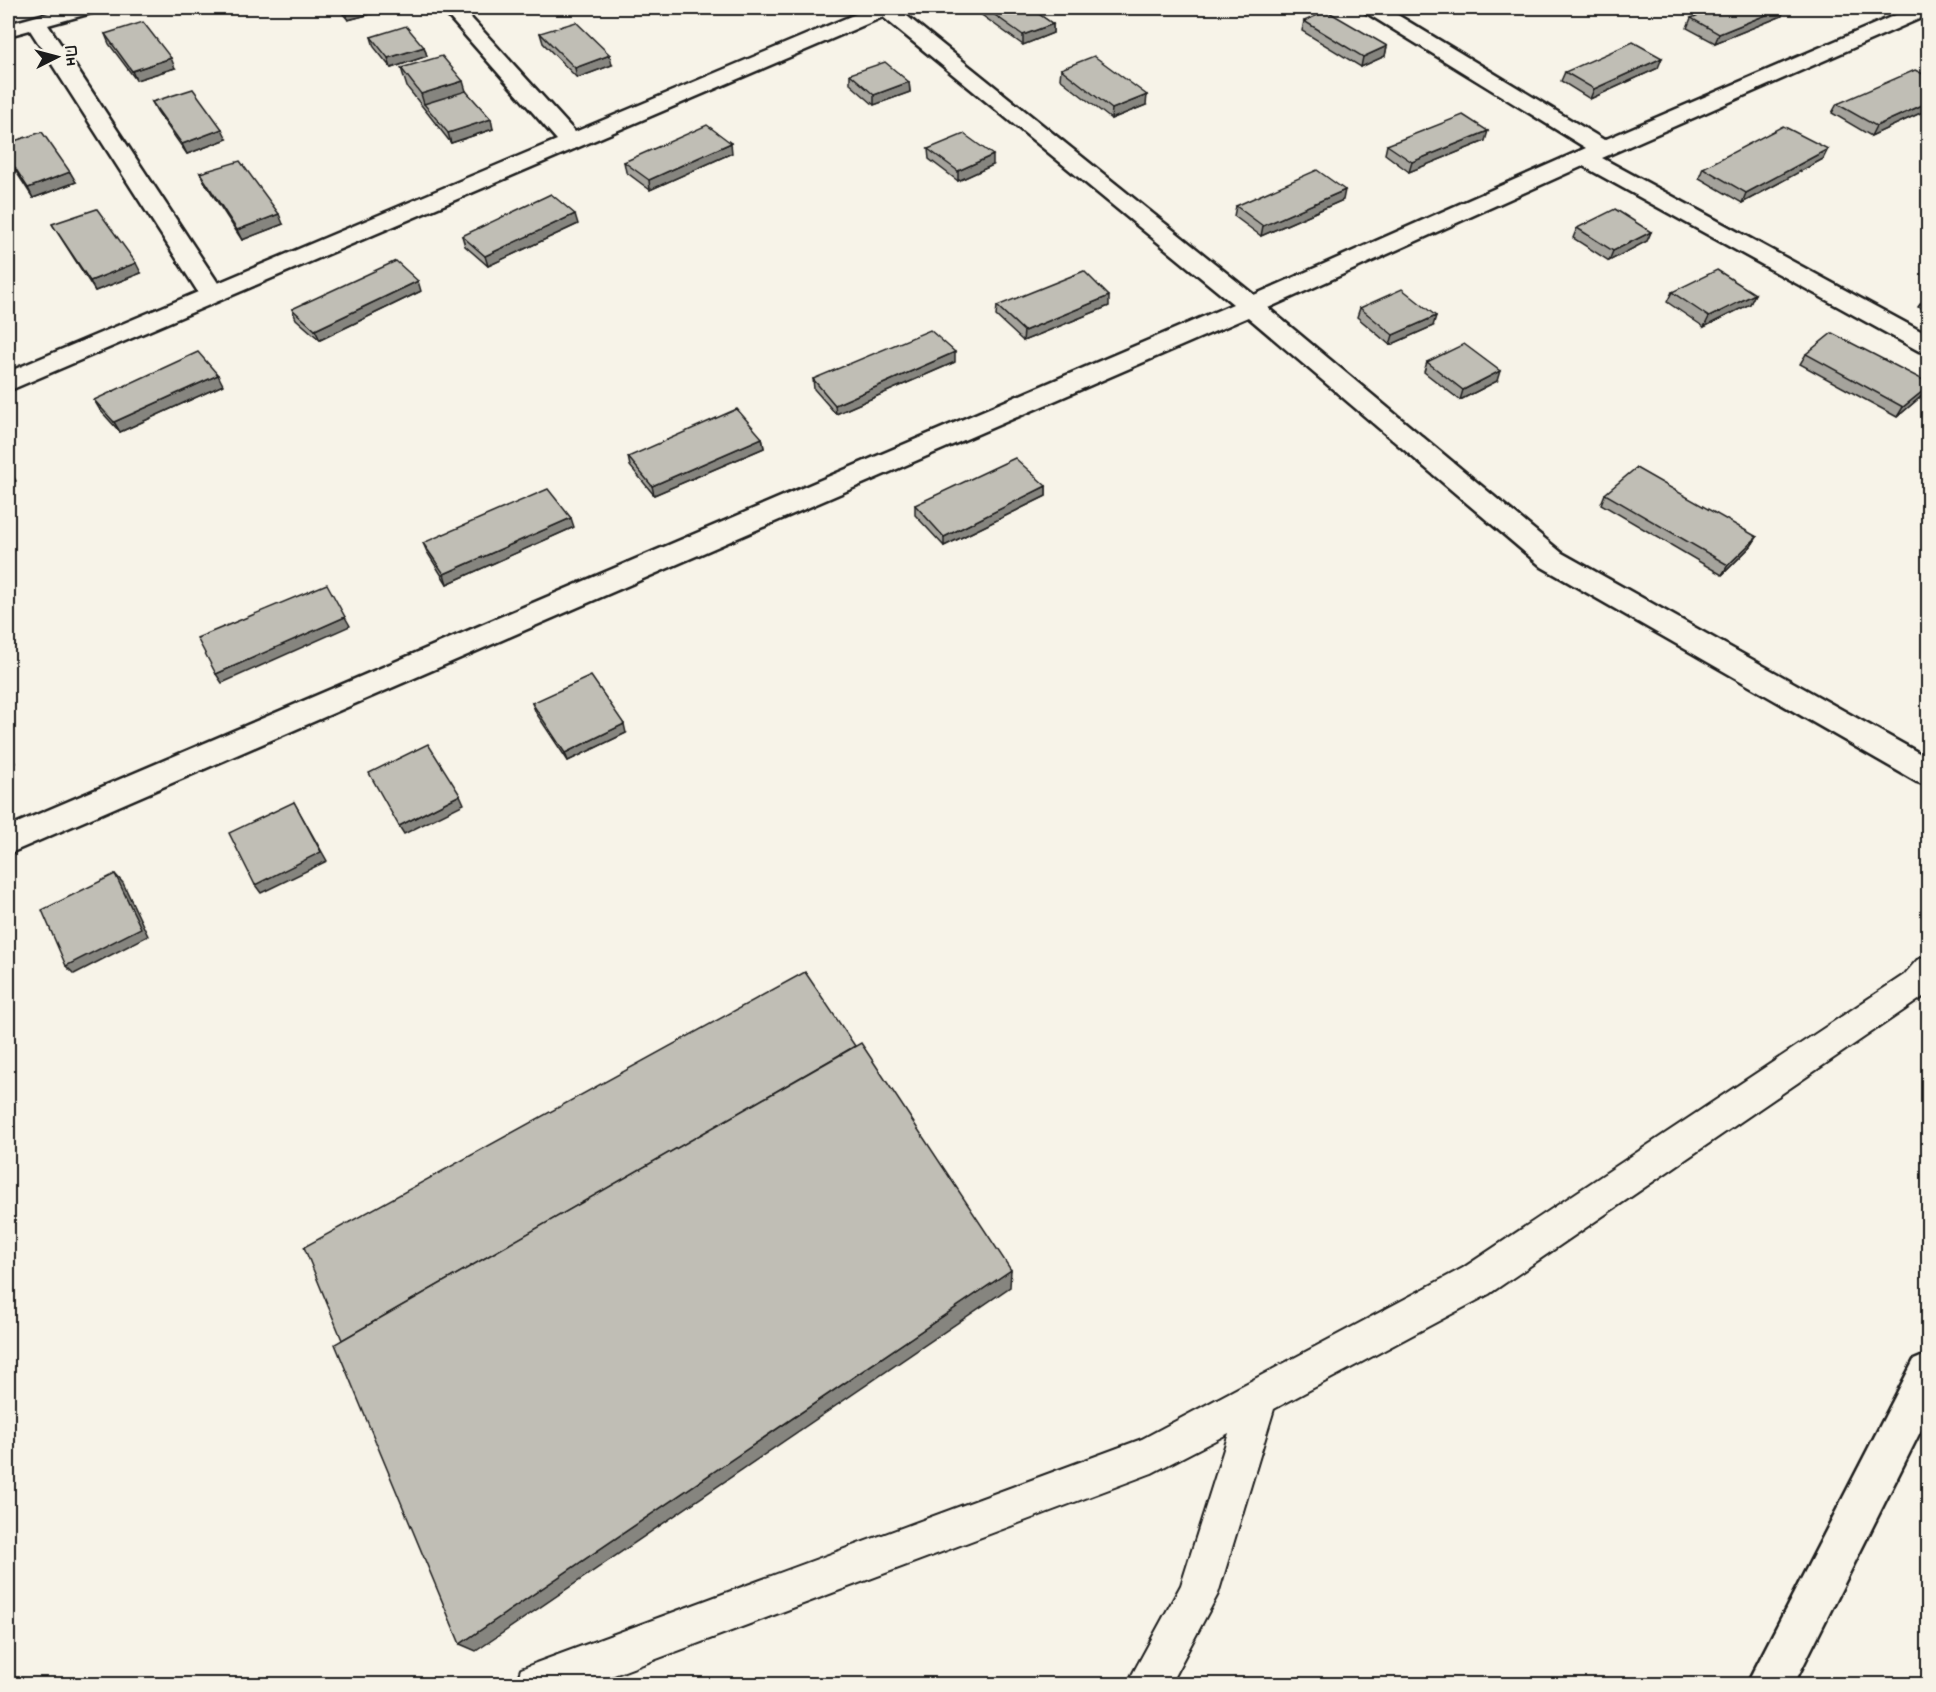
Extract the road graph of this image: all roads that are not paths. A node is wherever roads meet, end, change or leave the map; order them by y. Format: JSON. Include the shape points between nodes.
{"nodes":[{"id":1,"x":88,"y":8,"type":"edge"},
{"id":2,"x":451,"y":8,"type":"edge"},
{"id":3,"x":886,"y":8,"type":"edge"},
{"id":4,"x":1372,"y":8,"type":"edge"},
{"id":5,"x":1928,"y":8,"type":"edge"},
{"id":6,"x":35,"y":22,"type":"junction"},
{"id":7,"x":8,"y":30,"type":"edge"},
{"id":8,"x":571,"y":142,"type":"junction"},
{"id":9,"x":1593,"y":153,"type":"junction"},
{"id":10,"x":213,"y":295,"type":"junction"},
{"id":11,"x":1251,"y":306,"type":"junction"},
{"id":12,"x":1929,"y":345,"type":"edge"},
{"id":13,"x":8,"y":382,"type":"edge"},
{"id":14,"x":1929,"y":773,"type":"edge"},
{"id":15,"x":8,"y":841,"type":"edge"},
{"id":16,"x":1929,"y":970,"type":"edge"},
{"id":17,"x":1929,"y":1374,"type":"edge"},
{"id":18,"x":1260,"y":1395,"type":"junction"},
{"id":19,"x":536,"y":1684,"type":"edge"},
{"id":20,"x":1148,"y":1684,"type":"edge"},
{"id":21,"x":1770,"y":1684,"type":"edge"}],
"edges":[{"from":1,"to":6,"type":"street"},
{"from":2,"to":8,"type":"street"},
{"from":3,"to":8,"type":"street"},
{"from":3,"to":11,"type":"street"},
{"from":4,"to":9,"type":"street"},
{"from":5,"to":9,"type":"street"},
{"from":6,"to":7,"type":"street"},
{"from":6,"to":10,"type":"street"},
{"from":8,"to":10,"type":"street"},
{"from":9,"to":11,"type":"street"},
{"from":9,"to":12,"type":"street"},
{"from":10,"to":13,"type":"street"},
{"from":11,"to":14,"type":"street","via":[[1552,560]]},
{"from":11,"to":15,"type":"street"},
{"from":16,"to":18,"type":"lane","via":[[1915,985],[1476,1281]]},
{"from":17,"to":21,"type":"street"},
{"from":18,"to":19,"type":"lane","via":[[1152,1454]]},
{"from":18,"to":20,"type":"lane","via":[[1198,1594]]}]}
